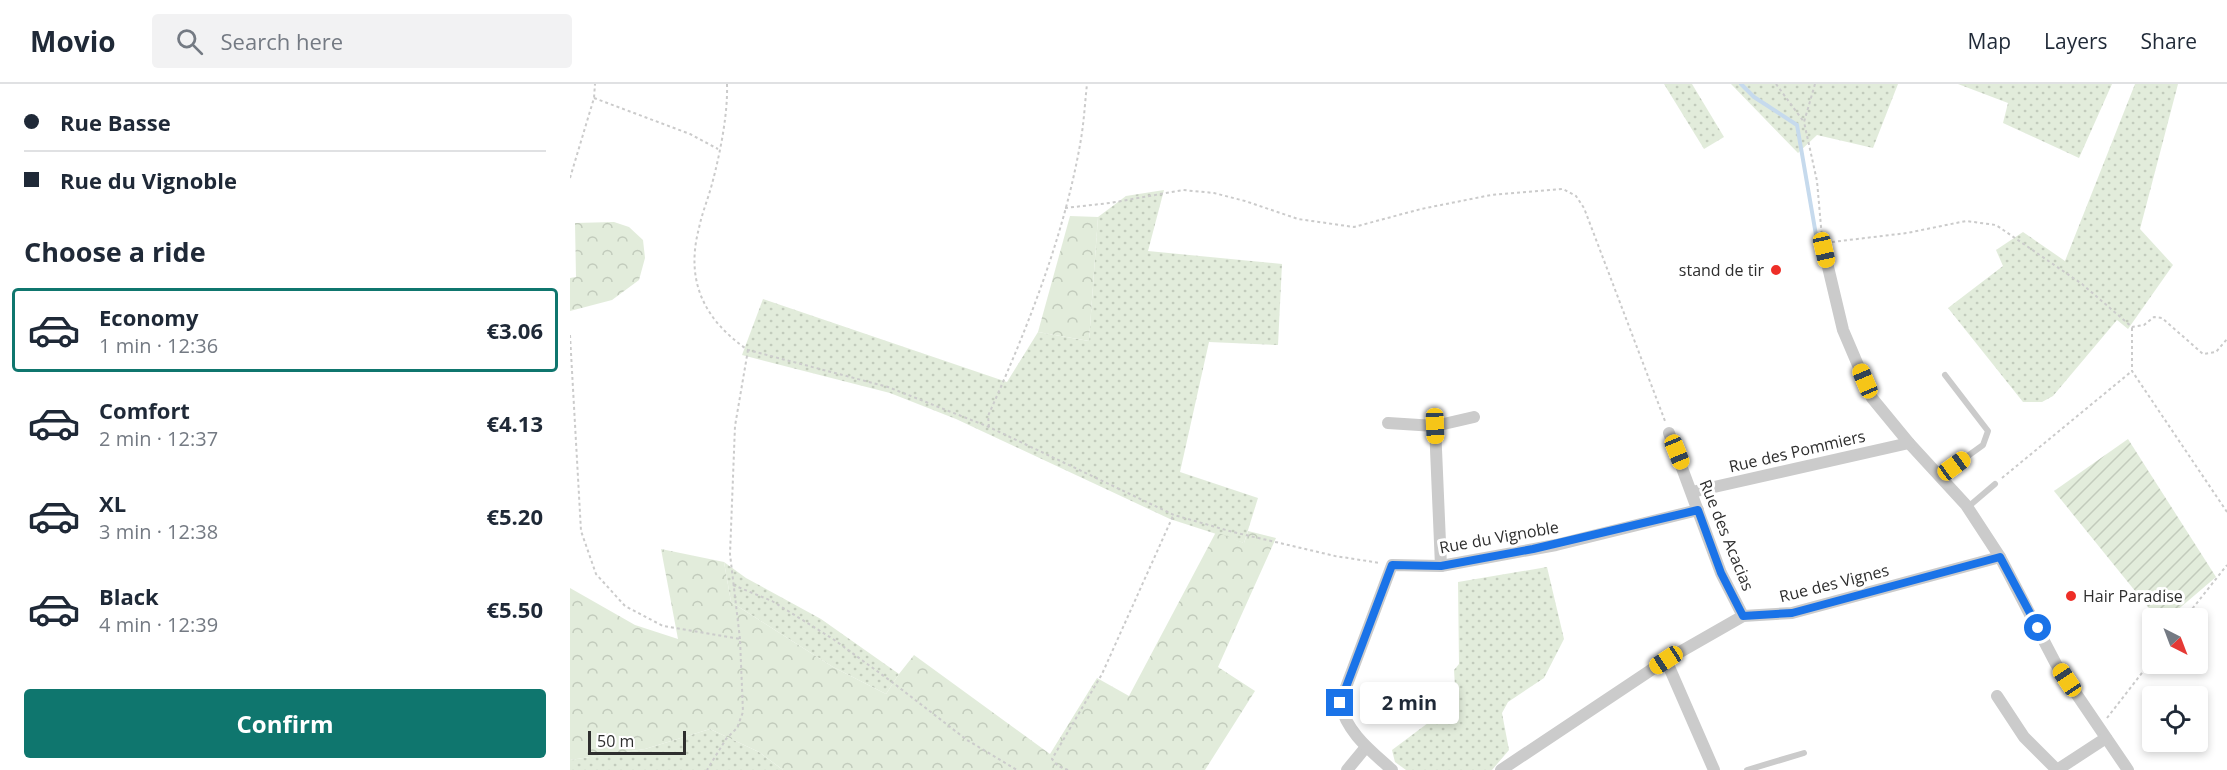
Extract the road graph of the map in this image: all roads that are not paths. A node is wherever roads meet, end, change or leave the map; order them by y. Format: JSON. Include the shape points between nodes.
{"nodes":[{"id":1,"x":1824,"y":250,"type":"dead end"},
{"id":2,"x":1946,"y":375,"type":"dead end"},
{"id":3,"x":1474,"y":417,"type":"dead end"},
{"id":4,"x":1388,"y":423,"type":"dead end"},
{"id":5,"x":1435,"y":426,"type":"junction"},
{"id":6,"x":1669,"y":432,"type":"road end"},
{"id":7,"x":1909,"y":443,"type":"junction"},
{"id":8,"x":1940,"y":477,"type":"junction"},
{"id":9,"x":1995,"y":484,"type":"road end"},
{"id":10,"x":1692,"y":492,"type":"junction"},
{"id":11,"x":1967,"y":507,"type":"junction"},
{"id":12,"x":1698,"y":510,"type":"junction"},
{"id":13,"x":2000,"y":557,"type":"junction"},
{"id":14,"x":1441,"y":566,"type":"junction"},
{"id":15,"x":1743,"y":616,"type":"junction"},
{"id":16,"x":1666,"y":660,"type":"junction"},
{"id":17,"x":1997,"y":696,"type":"dead end"},
{"id":18,"x":2103,"y":733,"type":"junction"},
{"id":19,"x":1366,"y":747,"type":"junction"},
{"id":20,"x":1804,"y":753,"type":"dead end"},
{"id":21,"x":1347,"y":770,"type":"edge"},
{"id":22,"x":1392,"y":770,"type":"edge"},
{"id":23,"x":1501,"y":770,"type":"edge"},
{"id":24,"x":1714,"y":770,"type":"edge"},
{"id":25,"x":1748,"y":770,"type":"edge"},
{"id":26,"x":2057,"y":770,"type":"edge"},
{"id":27,"x":2128,"y":770,"type":"edge"}],
"edges":[{"from":1,"to":7,"type":"street","via":[[1843,330],[1872,398]]},
{"from":2,"to":8,"type":"lane","via":[[1988,431],[1983,445]]},
{"from":3,"to":5,"type":"street"},
{"from":4,"to":5,"type":"street"},
{"from":5,"to":14,"type":"street"},
{"from":6,"to":10,"type":"street","name":"Rue des Acacias"},
{"from":7,"to":8,"type":"street"},
{"from":7,"to":10,"type":"street","name":"Rue des Pommiers"},
{"from":8,"to":11,"type":"street"},
{"from":9,"to":11,"type":"lane"},
{"from":10,"to":12,"type":"street","name":"Rue des Acacias"},
{"from":11,"to":13,"type":"street"},
{"from":12,"to":14,"type":"street","name":"Rue du Vignoble","via":[[1556,545]]},
{"from":12,"to":15,"type":"street","name":"Rue des Acacias","via":[[1721,573]]},
{"from":13,"to":15,"type":"street","name":"Rue des Vignes","via":[[1792,613]]},
{"from":13,"to":18,"type":"street","via":[[2056,664]]},
{"from":14,"to":19,"type":"street","name":"Rue du Vignoble","via":[[1392,565],[1340,703],[1344,720]]},
{"from":15,"to":16,"type":"street","name":"Rue des Vignes"},
{"from":16,"to":23,"type":"street","name":"Rue des Vignes"},
{"from":16,"to":24,"type":"street"},
{"from":17,"to":26,"type":"street","via":[[2024,737]]},
{"from":18,"to":26,"type":"street"},
{"from":18,"to":27,"type":"street"},
{"from":19,"to":21,"type":"street"},
{"from":19,"to":22,"type":"street"},
{"from":20,"to":25,"type":"lane"}]}
